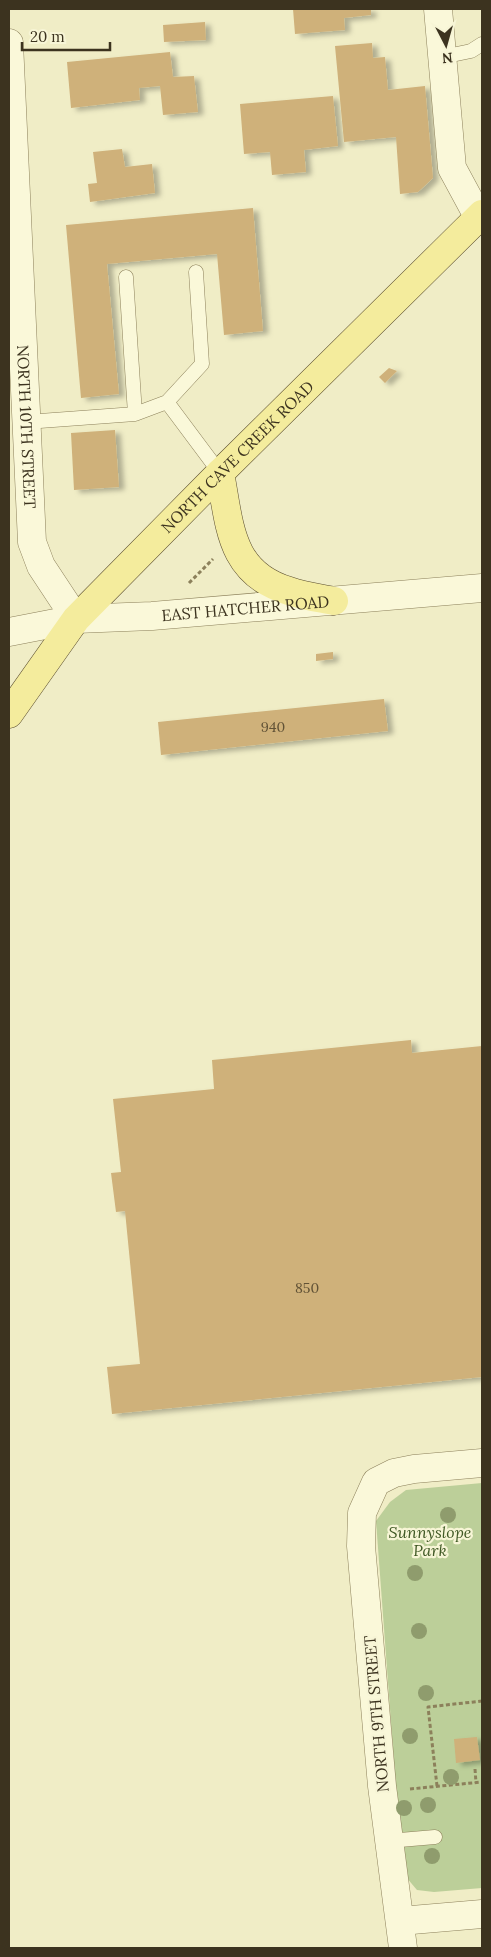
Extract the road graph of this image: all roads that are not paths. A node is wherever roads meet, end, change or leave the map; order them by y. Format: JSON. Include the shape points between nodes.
{"nodes":[{"id":1,"x":438,"y":9,"type":"edge"},
{"id":2,"x":9,"y":43,"type":"edge"},
{"id":3,"x":482,"y":44,"type":"edge"},
{"id":4,"x":442,"y":57,"type":"junction"},
{"id":5,"x":480,"y":216,"type":"edge"},
{"id":6,"x":196,"y":272,"type":"dead end"},
{"id":7,"x":126,"y":277,"type":"dead end"},
{"id":8,"x":167,"y":402,"type":"junction"},
{"id":9,"x":135,"y":414,"type":"junction"},
{"id":10,"x":26,"y":422,"type":"junction"},
{"id":11,"x":220,"y":473,"type":"junction"},
{"id":12,"x":482,"y":588,"type":"edge"},
{"id":13,"x":334,"y":601,"type":"junction"},
{"id":14,"x":76,"y":619,"type":"junction"},
{"id":15,"x":9,"y":632,"type":"edge"},
{"id":16,"x":9,"y":714,"type":"edge"},
{"id":17,"x":482,"y":1463,"type":"edge"},
{"id":18,"x":436,"y":1837,"type":"dead end"},
{"id":19,"x":388,"y":1841,"type":"junction"},
{"id":20,"x":482,"y":1914,"type":"edge"},
{"id":21,"x":400,"y":1921,"type":"junction"},
{"id":22,"x":403,"y":1948,"type":"edge"}],
"edges":[{"from":1,"to":4,"type":"street"},
{"from":2,"to":10,"type":"street","name":"NORTH 10TH STREET"},
{"from":3,"to":4,"type":"lane","via":[[471,51]]},
{"from":4,"to":5,"type":"street","via":[[452,168]]},
{"from":5,"to":11,"type":"main road","name":"NORTH CAVE CREEK ROAD"},
{"from":6,"to":8,"type":"lane","via":[[202,364]]},
{"from":7,"to":9,"type":"lane"},
{"from":8,"to":9,"type":"lane"},
{"from":8,"to":11,"type":"lane"},
{"from":9,"to":10,"type":"lane"},
{"from":10,"to":14,"type":"street","name":"NORTH 10TH STREET","via":[[32,542],[41,566]]},
{"from":11,"to":13,"type":"main road","via":[[232,539],[242,560],[257,575],[288,591]]},
{"from":11,"to":14,"type":"main road","name":"NORTH CAVE CREEK ROAD"},
{"from":12,"to":13,"type":"street","name":"EAST HATCHER ROAD"},
{"from":13,"to":14,"type":"street","name":"EAST HATCHER ROAD"},
{"from":14,"to":15,"type":"street","name":"EAST HATCHER ROAD"},
{"from":14,"to":16,"type":"main road","name":"NORTH CAVE CREEK ROAD"},
{"from":17,"to":19,"type":"street","name":"NORTH 9TH STREET","via":[[394,1473],[376,1482],[362,1513],[362,1546]]},
{"from":18,"to":19,"type":"lane"},
{"from":19,"to":21,"type":"street","name":"NORTH 9TH STREET"},
{"from":20,"to":21,"type":"street"},
{"from":21,"to":22,"type":"street","name":"NORTH 9TH STREET"}]}
